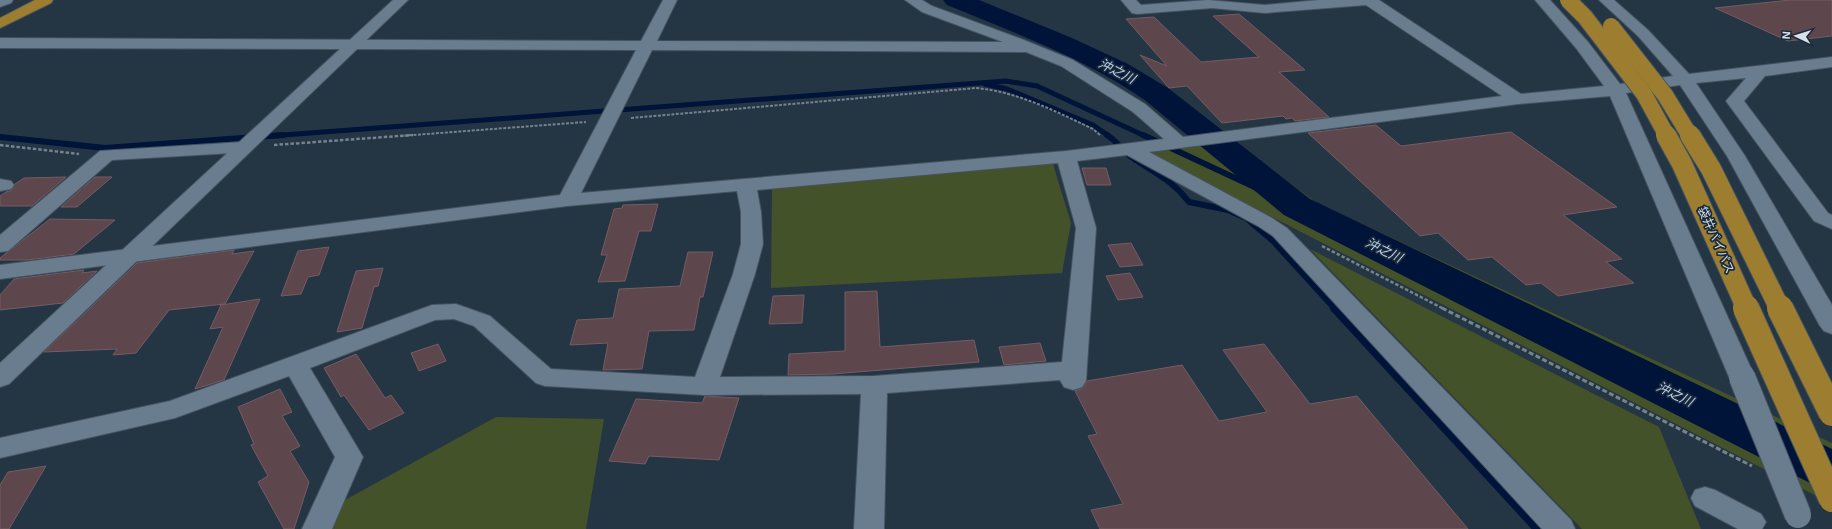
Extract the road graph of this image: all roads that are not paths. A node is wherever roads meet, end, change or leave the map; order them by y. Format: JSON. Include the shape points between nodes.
{"nodes":[{"id":1,"x":6,"y":0,"type":"edge"},
{"id":2,"x":22,"y":0,"type":"edge"},
{"id":3,"x":46,"y":0,"type":"edge"},
{"id":4,"x":401,"y":0,"type":"edge"},
{"id":5,"x":670,"y":0,"type":"edge"},
{"id":6,"x":912,"y":0,"type":"edge"},
{"id":7,"x":1128,"y":0,"type":"edge"},
{"id":8,"x":1369,"y":0,"type":"edge"},
{"id":9,"x":1542,"y":0,"type":"edge"},
{"id":10,"x":1568,"y":0,"type":"edge"},
{"id":11,"x":1587,"y":0,"type":"edge"},
{"id":12,"x":1606,"y":0,"type":"edge"},
{"id":13,"x":0,"y":3,"type":"edge"},
{"id":14,"x":0,"y":11,"type":"edge"},
{"id":15,"x":0,"y":24,"type":"edge"},
{"id":16,"x":0,"y":43,"type":"edge"},
{"id":17,"x":354,"y":44,"type":"junction"},
{"id":18,"x":646,"y":45,"type":"junction"},
{"id":19,"x":1028,"y":47,"type":"junction"},
{"id":20,"x":1832,"y":62,"type":"edge"},
{"id":21,"x":1760,"y":71,"type":"junction"},
{"id":22,"x":1684,"y":79,"type":"junction"},
{"id":23,"x":1616,"y":90,"type":"junction"},
{"id":24,"x":1518,"y":99,"type":"junction"},
{"id":25,"x":250,"y":141,"type":"junction"},
{"id":26,"x":1179,"y":142,"type":"junction"},
{"id":27,"x":1119,"y":150,"type":"junction"},
{"id":28,"x":1066,"y":157,"type":"junction"},
{"id":29,"x":746,"y":185,"type":"junction"},
{"id":30,"x":567,"y":200,"type":"junction"},
{"id":31,"x":1832,"y":222,"type":"edge"},
{"id":32,"x":0,"y":246,"type":"edge"},
{"id":33,"x":128,"y":257,"type":"junction"},
{"id":34,"x":0,"y":272,"type":"edge"},
{"id":35,"x":1832,"y":326,"type":"edge"},
{"id":36,"x":295,"y":364,"type":"junction"},
{"id":37,"x":0,"y":378,"type":"edge"},
{"id":38,"x":874,"y":385,"type":"junction"},
{"id":39,"x":704,"y":386,"type":"junction"},
{"id":40,"x":1832,"y":413,"type":"edge"},
{"id":41,"x":0,"y":448,"type":"edge"},
{"id":42,"x":1705,"y":498,"type":"dead end"},
{"id":43,"x":1832,"y":499,"type":"edge"},
{"id":44,"x":1751,"y":522,"type":"dead end"},
{"id":45,"x":1802,"y":522,"type":"edge"},
{"id":46,"x":317,"y":529,"type":"edge"},
{"id":47,"x":869,"y":529,"type":"edge"},
{"id":48,"x":1560,"y":529,"type":"edge"}],
"edges":[{"from":1,"to":13,"type":"street"},
{"from":2,"to":14,"type":"highway"},
{"from":3,"to":15,"type":"highway"},
{"from":4,"to":17,"type":"street"},
{"from":5,"to":18,"type":"street"},
{"from":6,"to":19,"type":"street","via":[[927,9]]},
{"from":7,"to":8,"type":"street","via":[[1136,10],[1212,4],[1265,9]]},
{"from":8,"to":24,"type":"street"},
{"from":9,"to":23,"type":"street","via":[[1582,45]]},
{"from":10,"to":43,"type":"highway","name":"袋井バイパス","bridge":true,"via":[[1585,17],[1644,94],[1682,164]]},
{"from":11,"to":40,"type":"highway","bridge":true,"via":[[1612,27],[1665,95],[1711,169]]},
{"from":12,"to":22,"type":"street","via":[[1643,33]]},
{"from":16,"to":17,"type":"street"},
{"from":17,"to":18,"type":"street"},
{"from":17,"to":25,"type":"street"},
{"from":18,"to":19,"type":"street"},
{"from":18,"to":30,"type":"street"},
{"from":19,"to":26,"type":"street","via":[[1067,63],[1140,108]]},
{"from":20,"to":21,"type":"street"},
{"from":21,"to":22,"type":"street"},
{"from":21,"to":31,"type":"street","via":[[1735,101],[1821,216]]},
{"from":22,"to":23,"type":"street"},
{"from":22,"to":35,"type":"street","via":[[1736,156]]},
{"from":23,"to":24,"type":"street"},
{"from":23,"to":45,"type":"street","bridge":true,"via":[[1742,377]]},
{"from":24,"to":26,"type":"street"},
{"from":25,"to":32,"type":"street","via":[[107,155]]},
{"from":25,"to":33,"type":"street"},
{"from":26,"to":27,"type":"street"},
{"from":27,"to":28,"type":"street"},
{"from":27,"to":48,"type":"street","via":[[1265,222],[1280,232]]},
{"from":28,"to":29,"type":"street"},
{"from":28,"to":38,"type":"street","via":[[1086,228],[1074,376]]},
{"from":29,"to":30,"type":"street"},
{"from":29,"to":39,"type":"street","via":[[751,212],[752,244],[744,274]]},
{"from":30,"to":33,"type":"street"},
{"from":33,"to":34,"type":"street"},
{"from":33,"to":37,"type":"street"},
{"from":36,"to":39,"type":"street","via":[[432,313],[456,311],[482,321],[545,377]]},
{"from":36,"to":41,"type":"street","via":[[175,409]]},
{"from":36,"to":46,"type":"street","via":[[349,457]]},
{"from":38,"to":39,"type":"street"},
{"from":38,"to":47,"type":"street"},
{"from":42,"to":44,"type":"street"}]}
